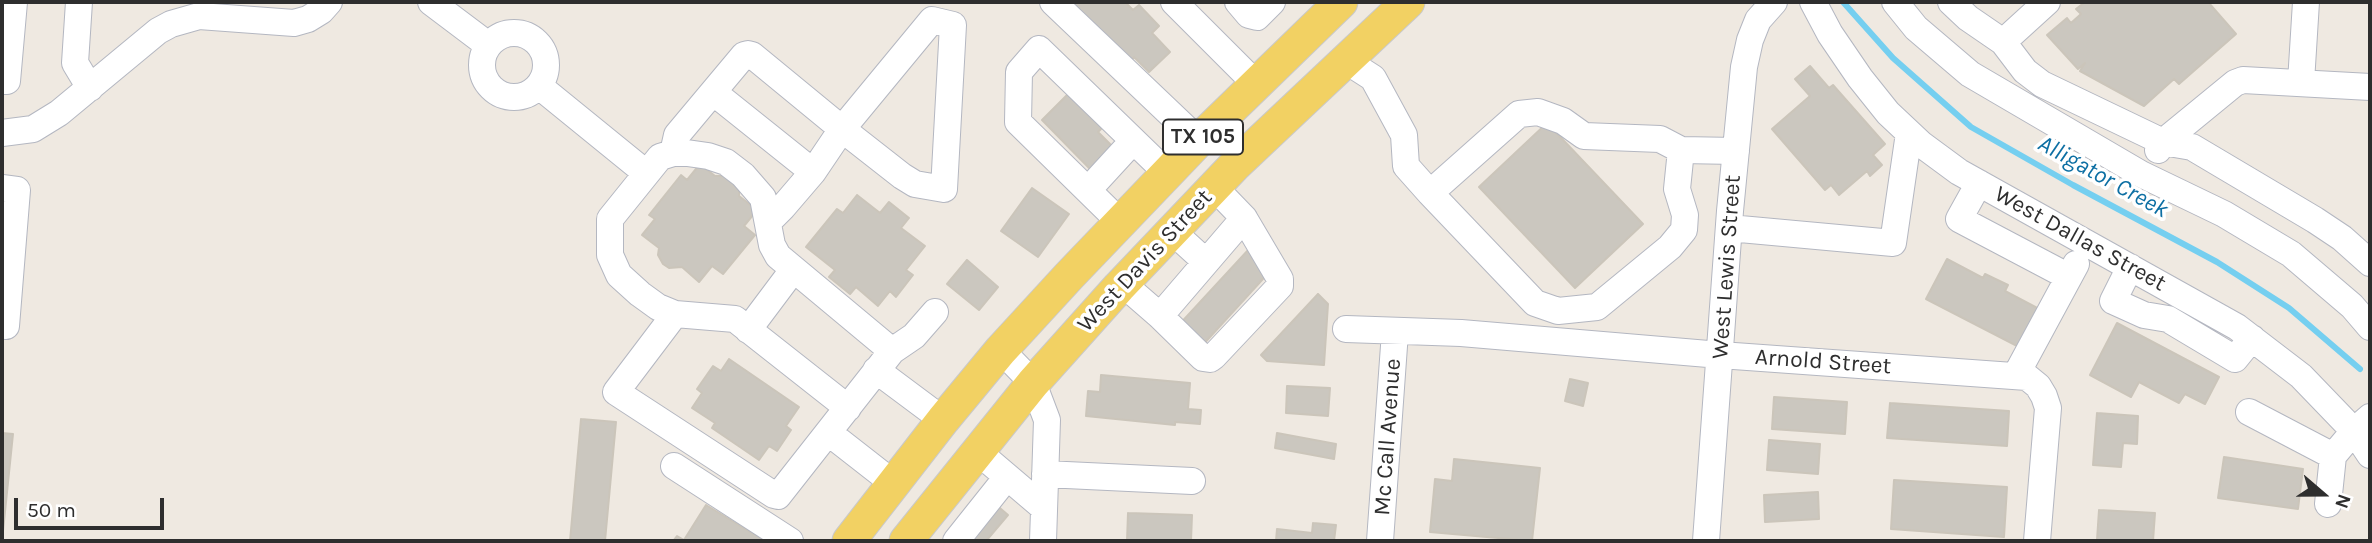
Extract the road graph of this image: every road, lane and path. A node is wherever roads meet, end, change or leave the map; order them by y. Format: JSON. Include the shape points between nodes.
{"nodes":[{"id":1,"x":14,"y":2,"type":"edge"},
{"id":2,"x":79,"y":2,"type":"edge"},
{"id":3,"x":329,"y":2,"type":"edge"},
{"id":4,"x":431,"y":2,"type":"edge"},
{"id":5,"x":1053,"y":2,"type":"edge"},
{"id":6,"x":1174,"y":2,"type":"edge"},
{"id":7,"x":1238,"y":2,"type":"edge"},
{"id":8,"x":1272,"y":2,"type":"edge"},
{"id":9,"x":1341,"y":2,"type":"edge"},
{"id":10,"x":1356,"y":2,"type":"edge"},
{"id":11,"x":1408,"y":2,"type":"edge"},
{"id":12,"x":1774,"y":2,"type":"edge"},
{"id":13,"x":1813,"y":2,"type":"edge"},
{"id":14,"x":1895,"y":2,"type":"edge"},
{"id":15,"x":1951,"y":2,"type":"edge"},
{"id":16,"x":2047,"y":2,"type":"edge"},
{"id":17,"x":2306,"y":2,"type":"edge"},
{"id":18,"x":2003,"y":42,"type":"junction"},
{"id":19,"x":488,"y":45,"type":"junction"},
{"id":20,"x":1345,"y":60,"type":"junction"},
{"id":21,"x":2,"y":81,"type":"edge"},
{"id":22,"x":2301,"y":82,"type":"junction"},
{"id":23,"x":1256,"y":84,"type":"junction"},
{"id":24,"x":538,"y":86,"type":"junction"},
{"id":25,"x":2370,"y":87,"type":"edge"},
{"id":26,"x":90,"y":88,"type":"junction"},
{"id":27,"x":713,"y":92,"type":"junction"},
{"id":28,"x":842,"y":129,"type":"junction"},
{"id":29,"x":2,"y":133,"type":"edge"},
{"id":30,"x":1909,"y":133,"type":"junction"},
{"id":31,"x":1133,"y":141,"type":"junction"},
{"id":32,"x":1199,"y":141,"type":"junction"},
{"id":33,"x":2163,"y":142,"type":"junction"},
{"id":34,"x":1681,"y":150,"type":"junction"},
{"id":35,"x":1736,"y":151,"type":"junction"},
{"id":36,"x":673,"y":153,"type":"junction"},
{"id":37,"x":813,"y":172,"type":"junction"},
{"id":38,"x":646,"y":173,"type":"junction"},
{"id":39,"x":1167,"y":173,"type":"junction"},
{"id":40,"x":2141,"y":174,"type":"junction"},
{"id":41,"x":1979,"y":183,"type":"junction"},
{"id":42,"x":1214,"y":187,"type":"junction"},
{"id":43,"x":2,"y":188,"type":"edge"},
{"id":44,"x":1088,"y":190,"type":"junction"},
{"id":45,"x":1430,"y":193,"type":"junction"},
{"id":46,"x":1244,"y":218,"type":"junction"},
{"id":47,"x":769,"y":220,"type":"junction"},
{"id":48,"x":1121,"y":222,"type":"junction"},
{"id":49,"x":1729,"y":228,"type":"junction"},
{"id":50,"x":1172,"y":231,"type":"junction"},
{"id":51,"x":2087,"y":244,"type":"junction"},
{"id":52,"x":1206,"y":262,"type":"junction"},
{"id":53,"x":2370,"y":263,"type":"edge"},
{"id":54,"x":2130,"y":267,"type":"junction"},
{"id":55,"x":793,"y":270,"type":"junction"},
{"id":56,"x":2068,"y":277,"type":"junction"},
{"id":57,"x":1122,"y":283,"type":"junction"},
{"id":58,"x":935,"y":313,"type":"dead end"},
{"id":59,"x":675,"y":314,"type":"junction"},
{"id":60,"x":1160,"y":316,"type":"junction"},
{"id":61,"x":6,"y":326,"type":"dead end"},
{"id":62,"x":2370,"y":327,"type":"edge"},
{"id":63,"x":1346,"y":329,"type":"dead end"},
{"id":64,"x":748,"y":330,"type":"junction"},
{"id":65,"x":1395,"y":332,"type":"junction"},
{"id":66,"x":2252,"y":338,"type":"junction"},
{"id":67,"x":1001,"y":350,"type":"junction"},
{"id":68,"x":1720,"y":355,"type":"junction"},
{"id":69,"x":884,"y":360,"type":"junction"},
{"id":70,"x":2027,"y":381,"type":"junction"},
{"id":71,"x":1033,"y":383,"type":"junction"},
{"id":72,"x":848,"y":408,"type":"junction"},
{"id":73,"x":2249,"y":412,"type":"dead end"},
{"id":74,"x":943,"y":420,"type":"junction"},
{"id":75,"x":2362,"y":424,"type":"edge"},
{"id":76,"x":829,"y":433,"type":"junction"},
{"id":77,"x":977,"y":451,"type":"junction"},
{"id":78,"x":2370,"y":455,"type":"edge"},
{"id":79,"x":2333,"y":456,"type":"junction"},
{"id":80,"x":674,"y":466,"type":"dead end"},
{"id":81,"x":1045,"y":474,"type":"junction"},
{"id":82,"x":1007,"y":477,"type":"junction"},
{"id":83,"x":1192,"y":481,"type":"dead end"},
{"id":84,"x":893,"y":483,"type":"junction"},
{"id":85,"x":2328,"y":504,"type":"dead end"},
{"id":86,"x":1044,"y":508,"type":"junction"},
{"id":87,"x":790,"y":541,"type":"edge"},
{"id":88,"x":849,"y":541,"type":"edge"},
{"id":89,"x":906,"y":541,"type":"edge"},
{"id":90,"x":956,"y":541,"type":"edge"},
{"id":91,"x":1043,"y":541,"type":"edge"},
{"id":92,"x":1380,"y":541,"type":"edge"},
{"id":93,"x":1706,"y":541,"type":"edge"},
{"id":94,"x":2037,"y":541,"type":"edge"}],
"edges":[{"from":1,"to":21,"type":"street","via":[[8,81]]},
{"from":2,"to":26,"type":"street","via":[[75,63]]},
{"from":3,"to":26,"type":"street","via":[[308,19],[293,23],[198,16],[171,24]]},
{"from":4,"to":19,"type":"street"},
{"from":5,"to":32,"type":"street"},
{"from":6,"to":23,"type":"street"},
{"from":7,"to":8,"type":"street","via":[[1256,17]]},
{"from":9,"to":23,"type":"main road","name":"West Davis Street","number":"TX 105"},
{"from":10,"to":20,"type":"main road","via":[[1361,12],[1359,34]]},
{"from":11,"to":20,"type":"main road","name":"West Davis Street","number":"TX 105"},
{"from":12,"to":35,"type":"street","name":"West Lewis Street","via":[[1758,20],[1750,40]]},
{"from":13,"to":30,"type":"street","name":"West Dallas Street","via":[[1860,78]]},
{"from":14,"to":40,"type":"street","via":[[1916,28],[1970,74]]},
{"from":15,"to":18,"type":"street"},
{"from":16,"to":18,"type":"street"},
{"from":17,"to":22,"type":"street"},
{"from":18,"to":33,"type":"street","via":[[2025,71],[2042,84]]},
{"from":19,"to":24,"type":"street","via":[[481,65],[483,76],[497,93],[519,97]]},
{"from":19,"to":24,"type":"street","via":[[511,32],[536,41],[547,65]]},
{"from":20,"to":42,"type":"main road","name":"West Davis Street","number":"TX 105"},
{"from":20,"to":45,"type":"street","via":[[1373,78],[1404,135],[1406,166]]},
{"from":22,"to":25,"type":"street"},
{"from":22,"to":33,"type":"street","via":[[2235,83]]},
{"from":23,"to":32,"type":"main road","name":"West Davis Street","number":"TX 105"},
{"from":24,"to":38,"type":"street"},
{"from":26,"to":29,"type":"street","via":[[33,129]]},
{"from":27,"to":28,"type":"street","via":[[748,54]]},
{"from":27,"to":36,"type":"street","via":[[677,135]]},
{"from":27,"to":37,"type":"street"},
{"from":28,"to":28,"type":"street","via":[[915,184],[944,189],[953,25],[932,20]]},
{"from":28,"to":37,"type":"street"},
{"from":30,"to":41,"type":"street","name":"West Dallas Street"},
{"from":30,"to":49,"type":"street","via":[[1893,243]]},
{"from":31,"to":39,"type":"street"},
{"from":31,"to":44,"type":"street"},
{"from":31,"to":44,"type":"street","via":[[1039,49],[1019,72],[1018,122]]},
{"from":32,"to":39,"type":"main road","name":"West Davis Street","number":"TX 105"},
{"from":33,"to":40,"type":"street"},
{"from":33,"to":53,"type":"street","via":[[2192,147],[2250,180],[2342,238]]},
{"from":34,"to":35,"type":"street"},
{"from":34,"to":45,"type":"street","via":[[1660,139],[1584,136],[1563,121],[1538,112],[1519,114]]},
{"from":34,"to":45,"type":"street","via":[[1678,189],[1684,229],[1670,247],[1597,307],[1558,311],[1535,303]]},
{"from":35,"to":49,"type":"street","name":"West Lewis Street"},
{"from":36,"to":38,"type":"street","via":[[660,157]]},
{"from":36,"to":47,"type":"street","via":[[726,162],[763,198]]},
{"from":37,"to":47,"type":"street"},
{"from":38,"to":59,"type":"street","via":[[610,219],[610,255],[619,275],[639,295]]},
{"from":39,"to":48,"type":"main road","name":"West Davis Street","number":"TX 105"},
{"from":40,"to":62,"type":"street","via":[[2224,214],[2291,254]]},
{"from":41,"to":51,"type":"street","name":"West Dallas Street"},
{"from":41,"to":56,"type":"street","via":[[1959,219]]},
{"from":42,"to":46,"type":"street"},
{"from":42,"to":50,"type":"main road","name":"West Davis Street","number":"TX 105"},
{"from":43,"to":61,"type":"street","via":[[17,190]]},
{"from":44,"to":48,"type":"street"},
{"from":46,"to":52,"type":"street"},
{"from":46,"to":60,"type":"street","via":[[1273,264],[1280,286],[1210,359],[1203,358]]},
{"from":47,"to":55,"type":"street","via":[[775,250]]},
{"from":48,"to":67,"type":"main road","name":"West Davis Street","number":"TX 105"},
{"from":49,"to":68,"type":"street","name":"West Lewis Street"},
{"from":50,"to":52,"type":"street"},
{"from":50,"to":57,"type":"main road","name":"West Davis Street","number":"TX 105"},
{"from":51,"to":54,"type":"street","name":"West Dallas Street"},
{"from":51,"to":56,"type":"street"},
{"from":52,"to":60,"type":"street"},
{"from":54,"to":66,"type":"street","name":"West Dallas Street"},
{"from":54,"to":66,"type":"street","via":[[2113,301],[2144,315],[2168,319],[2235,359]]},
{"from":55,"to":64,"type":"street"},
{"from":55,"to":69,"type":"street"},
{"from":56,"to":70,"type":"street"},
{"from":57,"to":60,"type":"street"},
{"from":57,"to":71,"type":"main road","name":"West Davis Street","number":"TX 105"},
{"from":58,"to":69,"type":"street"},
{"from":59,"to":64,"type":"street","via":[[728,317]]},
{"from":59,"to":76,"type":"street","via":[[615,392],[774,495],[782,494]]},
{"from":63,"to":65,"type":"street","name":"Arnold Street"},
{"from":64,"to":72,"type":"street"},
{"from":65,"to":68,"type":"street","name":"Arnold Street","via":[[1461,333]]},
{"from":65,"to":92,"type":"street","name":"Mc Call Avenue"},
{"from":66,"to":75,"type":"street","name":"West Dallas Street"},
{"from":67,"to":71,"type":"street"},
{"from":67,"to":74,"type":"main road","name":"West Davis Street","number":"TX 105"},
{"from":68,"to":70,"type":"street","name":"Arnold Street"},
{"from":68,"to":93,"type":"street","name":"West Lewis Street"},
{"from":69,"to":72,"type":"street"},
{"from":69,"to":74,"type":"street"},
{"from":70,"to":94,"type":"street","via":[[2044,396],[2048,408]]},
{"from":71,"to":77,"type":"main road","name":"West Davis Street","number":"TX 105"},
{"from":71,"to":81,"type":"street","via":[[1047,420]]},
{"from":72,"to":76,"type":"street"},
{"from":73,"to":79,"type":"street"},
{"from":74,"to":84,"type":"main road","name":"West Davis Street","number":"TX 105"},
{"from":75,"to":78,"type":"street","name":"West Dallas Street"},
{"from":75,"to":79,"type":"street"},
{"from":76,"to":84,"type":"street"},
{"from":77,"to":82,"type":"street"},
{"from":77,"to":89,"type":"main road","name":"West Davis Street","number":"TX 105"},
{"from":79,"to":85,"type":"street"},
{"from":80,"to":87,"type":"street"},
{"from":81,"to":83,"type":"street"},
{"from":81,"to":86,"type":"street"},
{"from":82,"to":86,"type":"street"},
{"from":82,"to":90,"type":"street"},
{"from":84,"to":88,"type":"main road","name":"West Davis Street","number":"TX 105"},
{"from":86,"to":91,"type":"street"}]}
